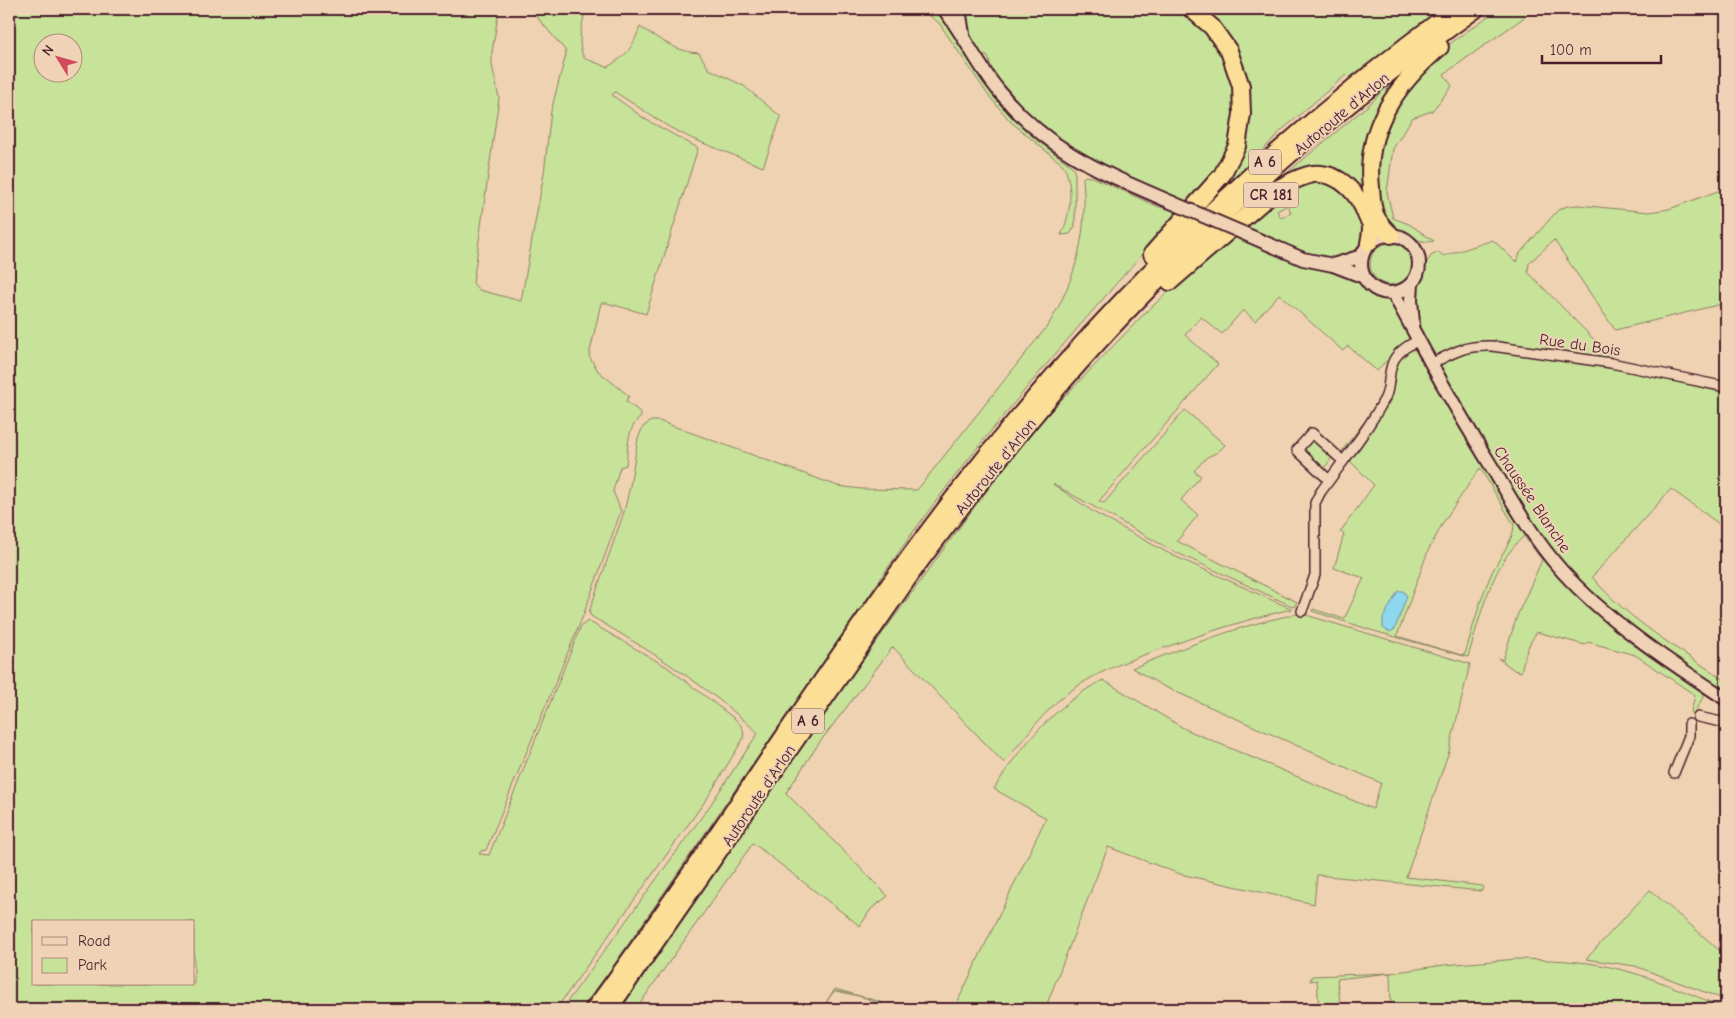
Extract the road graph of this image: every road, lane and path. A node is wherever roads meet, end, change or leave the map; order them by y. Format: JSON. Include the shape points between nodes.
{"nodes":[{"id":1,"x":944,"y":9,"type":"edge"},
{"id":2,"x":959,"y":9,"type":"edge"},
{"id":3,"x":1191,"y":9,"type":"edge"},
{"id":4,"x":1455,"y":9,"type":"edge"},
{"id":5,"x":1476,"y":9,"type":"edge"},
{"id":6,"x":1489,"y":9,"type":"edge"},
{"id":7,"x":964,"y":36,"type":"junction"},
{"id":8,"x":1392,"y":234,"type":"junction"},
{"id":9,"x":1366,"y":250,"type":"junction"},
{"id":10,"x":1333,"y":265,"type":"junction"},
{"id":11,"x":1364,"y":277,"type":"junction"},
{"id":12,"x":1412,"y":283,"type":"junction"},
{"id":13,"x":1393,"y":293,"type":"junction"},
{"id":14,"x":1138,"y":299,"type":"junction"},
{"id":15,"x":1413,"y":328,"type":"junction"},
{"id":16,"x":1091,"y":333,"type":"junction"},
{"id":17,"x":1420,"y":340,"type":"junction"},
{"id":18,"x":1431,"y":364,"type":"junction"},
{"id":19,"x":1726,"y":387,"type":"edge"},
{"id":20,"x":1343,"y":461,"type":"junction"},
{"id":21,"x":1329,"y":480,"type":"junction"},
{"id":22,"x":1302,"y":611,"type":"dead end"},
{"id":23,"x":1726,"y":699,"type":"edge"},
{"id":24,"x":1698,"y":717,"type":"dead end"},
{"id":25,"x":1726,"y":723,"type":"edge"},
{"id":26,"x":1689,"y":724,"type":"dead end"},
{"id":27,"x":1674,"y":772,"type":"dead end"},
{"id":28,"x":594,"y":1009,"type":"edge"},
{"id":29,"x":609,"y":1009,"type":"edge"}],
"edges":[{"from":1,"to":7,"type":"main road","number":"CR 181"},
{"from":2,"to":7,"type":"main road","number":"CR 181"},
{"from":3,"to":16,"type":"highway","number":"A 6","via":[[1212,27],[1230,51],[1241,86],[1242,114],[1237,146],[1222,175],[1107,305]]},
{"from":4,"to":16,"type":"highway","name":"Autoroute d'Arlon","number":"A 6","via":[[1348,91],[1249,176],[1180,240]]},
{"from":5,"to":14,"type":"highway","name":"Autoroute d'Arlon","number":"A 6","via":[[1393,70],[1304,142]]},
{"from":6,"to":8,"type":"highway","via":[[1413,71],[1382,117],[1370,161],[1372,207],[1376,218]]},
{"from":7,"to":10,"type":"main road","number":"CR 181","bridge":true,"via":[[985,72],[1012,106],[1044,136],[1079,160],[1303,259]]},
{"from":8,"to":9,"type":"main road","via":[[1376,238]]},
{"from":8,"to":12,"type":"main road","via":[[1407,240],[1418,254],[1419,269]]},
{"from":9,"to":10,"type":"main road","number":"CR 181"},
{"from":9,"to":11,"type":"main road","via":[[1361,263]]},
{"from":9,"to":14,"type":"highway","number":"CR 181","via":[[1371,227],[1358,198],[1342,182],[1314,174],[1278,189],[1157,292]]},
{"from":10,"to":11,"type":"main road","number":"CR 181"},
{"from":11,"to":13,"type":"main road","via":[[1376,290]]},
{"from":12,"to":13,"type":"main road"},
{"from":12,"to":15,"type":"main road"},
{"from":13,"to":15,"type":"main road","name":"Chaussée Blanche"},
{"from":14,"to":29,"type":"highway","name":"Autoroute d'Arlon","number":"A 6","via":[[1015,439],[918,564]]},
{"from":15,"to":17,"type":"main road","name":"Chaussée Blanche"},
{"from":16,"to":28,"type":"highway","name":"Autoroute d'Arlon","number":"A 6","via":[[988,454],[909,557]]},
{"from":17,"to":18,"type":"main road","name":"Chaussée Blanche"},
{"from":17,"to":20,"type":"street","via":[[1400,352],[1391,365],[1386,395],[1377,414]]},
{"from":18,"to":19,"type":"street","name":"Rue du Bois","via":[[1473,345],[1492,346],[1611,363]]},
{"from":18,"to":23,"type":"main road","name":"Chaussée Blanche","via":[[1530,530],[1563,572],[1618,622]]},
{"from":20,"to":21,"type":"street"},
{"from":20,"to":21,"type":"street","via":[[1312,433],[1297,450]]},
{"from":21,"to":22,"type":"street","via":[[1315,503],[1315,575]]},
{"from":24,"to":25,"type":"street"},
{"from":26,"to":27,"type":"street","via":[[1689,736]]}]}
